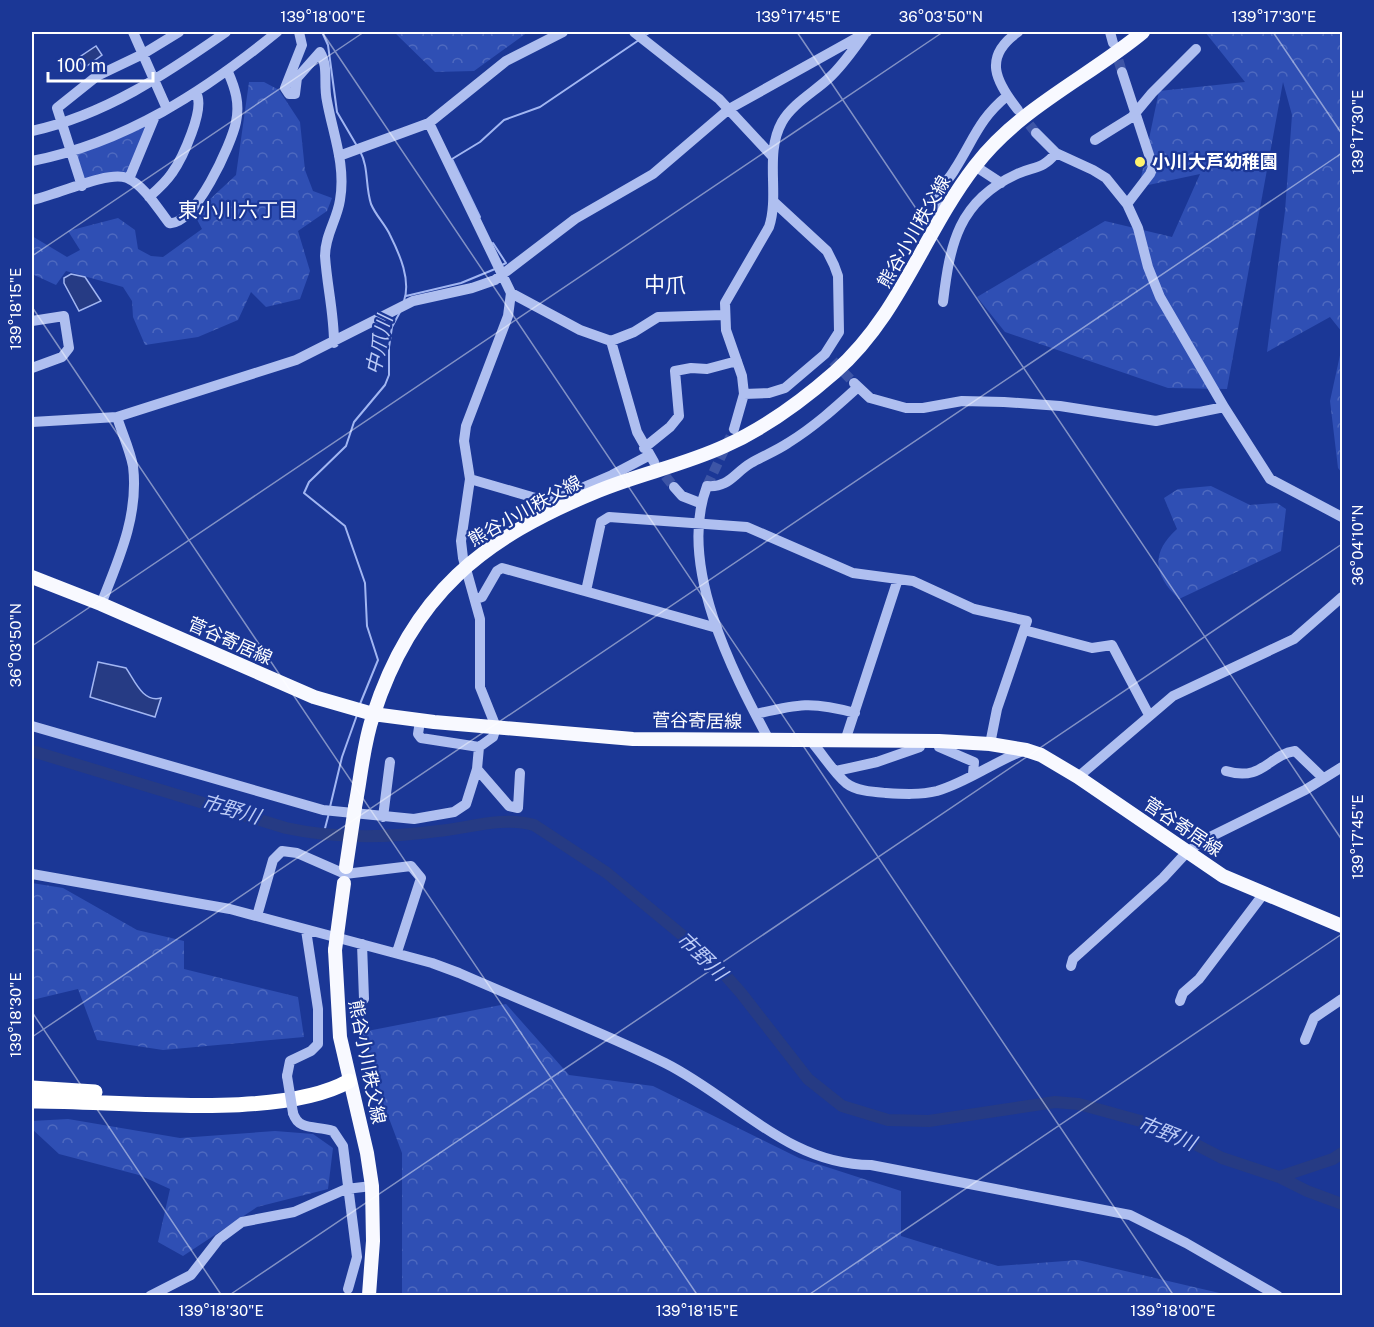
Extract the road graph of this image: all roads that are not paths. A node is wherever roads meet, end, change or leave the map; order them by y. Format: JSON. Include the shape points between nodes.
{"nodes":[{"id":1,"x":133,"y":32,"type":"edge"},
{"id":2,"x":179,"y":32,"type":"edge"},
{"id":3,"x":226,"y":32,"type":"edge"},
{"id":4,"x":277,"y":32,"type":"edge"},
{"id":5,"x":299,"y":32,"type":"edge"},
{"id":6,"x":563,"y":32,"type":"edge"},
{"id":7,"x":634,"y":32,"type":"edge"},
{"id":8,"x":866,"y":32,"type":"edge"},
{"id":9,"x":1018,"y":32,"type":"edge"},
{"id":10,"x":1143,"y":32,"type":"edge"},
{"id":11,"x":1196,"y":49,"type":"dead end"},
{"id":12,"x":143,"y":54,"type":"junction"},
{"id":13,"x":228,"y":72,"type":"junction"},
{"id":14,"x":1122,"y":72,"type":"tunnel mouth"},
{"id":15,"x":154,"y":81,"type":"junction"},
{"id":16,"x":196,"y":93,"type":"junction"},
{"id":17,"x":1007,"y":96,"type":"junction"},
{"id":18,"x":166,"y":110,"type":"junction"},
{"id":19,"x":729,"y":110,"type":"junction"},
{"id":20,"x":1018,"y":110,"type":"tunnel mouth"},
{"id":21,"x":1135,"y":114,"type":"junction"},
{"id":22,"x":155,"y":116,"type":"junction"},
{"id":23,"x":61,"y":123,"type":"junction"},
{"id":24,"x":429,"y":123,"type":"junction"},
{"id":25,"x":32,"y":131,"type":"edge"},
{"id":26,"x":1036,"y":132,"type":"tunnel mouth"},
{"id":27,"x":1095,"y":140,"type":"dead end"},
{"id":28,"x":70,"y":152,"type":"junction"},
{"id":29,"x":1056,"y":153,"type":"junction"},
{"id":30,"x":339,"y":156,"type":"junction"},
{"id":31,"x":773,"y":157,"type":"junction"},
{"id":32,"x":32,"y":161,"type":"edge"},
{"id":33,"x":975,"y":166,"type":"junction"},
{"id":34,"x":129,"y":179,"type":"junction"},
{"id":35,"x":1001,"y":183,"type":"junction"},
{"id":36,"x":82,"y":186,"type":"junction"},
{"id":37,"x":149,"y":197,"type":"junction"},
{"id":38,"x":32,"y":200,"type":"edge"},
{"id":39,"x":774,"y":202,"type":"junction"},
{"id":40,"x":1126,"y":204,"type":"junction"},
{"id":41,"x":946,"y":211,"type":"junction"},
{"id":42,"x":503,"y":275,"type":"junction"},
{"id":43,"x":512,"y":292,"type":"junction"},
{"id":44,"x":943,"y":302,"type":"dead end"},
{"id":45,"x":724,"y":315,"type":"junction"},
{"id":46,"x":32,"y":321,"type":"edge"},
{"id":47,"x":611,"y":341,"type":"junction"},
{"id":48,"x":334,"y":343,"type":"junction"},
{"id":49,"x":737,"y":361,"type":"junction"},
{"id":50,"x":32,"y":368,"type":"edge"},
{"id":51,"x":744,"y":394,"type":"junction"},
{"id":52,"x":1224,"y":407,"type":"junction"},
{"id":53,"x":117,"y":417,"type":"junction"},
{"id":54,"x":32,"y":422,"type":"edge"},
{"id":55,"x":734,"y":429,"type":"tunnel mouth"},
{"id":56,"x":650,"y":455,"type":"junction"},
{"id":57,"x":470,"y":479,"type":"junction"},
{"id":58,"x":674,"y":487,"type":"tunnel mouth"},
{"id":59,"x":700,"y":503,"type":"junction"},
{"id":60,"x":1342,"y":517,"type":"edge"},
{"id":61,"x":697,"y":524,"type":"junction"},
{"id":62,"x":465,"y":566,"type":"junction"},
{"id":63,"x":32,"y":577,"type":"edge"},
{"id":64,"x":898,"y":579,"type":"junction"},
{"id":65,"x":586,"y":591,"type":"junction"},
{"id":66,"x":1342,"y":597,"type":"edge"},
{"id":67,"x":476,"y":599,"type":"junction"},
{"id":68,"x":101,"y":604,"type":"junction"},
{"id":69,"x":717,"y":628,"type":"junction"},
{"id":70,"x":1024,"y":630,"type":"junction"},
{"id":71,"x":855,"y":713,"type":"junction"},
{"id":72,"x":373,"y":714,"type":"junction"},
{"id":73,"x":756,"y":714,"type":"junction"},
{"id":74,"x":1149,"y":715,"type":"junction"},
{"id":75,"x":420,"y":721,"type":"junction"},
{"id":76,"x":32,"y":726,"type":"edge"},
{"id":77,"x":496,"y":727,"type":"junction"},
{"id":78,"x":770,"y":740,"type":"junction"},
{"id":79,"x":810,"y":740,"type":"junction"},
{"id":80,"x":846,"y":741,"type":"junction"},
{"id":81,"x":921,"y":741,"type":"junction"},
{"id":82,"x":939,"y":741,"type":"junction"},
{"id":83,"x":990,"y":744,"type":"junction"},
{"id":84,"x":479,"y":747,"type":"junction"},
{"id":85,"x":1026,"y":750,"type":"junction"},
{"id":86,"x":390,"y":762,"type":"dead end"},
{"id":87,"x":1342,"y":767,"type":"edge"},
{"id":88,"x":477,"y":769,"type":"junction"},
{"id":89,"x":836,"y":771,"type":"junction"},
{"id":90,"x":1226,"y":771,"type":"dead end"},
{"id":91,"x":520,"y":774,"type":"dead end"},
{"id":92,"x":973,"y":774,"type":"junction"},
{"id":93,"x":1078,"y":777,"type":"junction"},
{"id":94,"x":1323,"y":778,"type":"junction"},
{"id":95,"x":383,"y":817,"type":"junction"},
{"id":96,"x":1187,"y":852,"type":"junction"},
{"id":97,"x":32,"y":874,"type":"edge"},
{"id":98,"x":345,"y":875,"type":"junction"},
{"id":99,"x":1266,"y":892,"type":"junction"},
{"id":100,"x":257,"y":916,"type":"junction"},
{"id":101,"x":1342,"y":926,"type":"edge"},
{"id":102,"x":306,"y":930,"type":"junction"},
{"id":103,"x":363,"y":944,"type":"junction"},
{"id":104,"x":397,"y":952,"type":"junction"},
{"id":105,"x":1071,"y":966,"type":"dead end"},
{"id":106,"x":364,"y":999,"type":"dead end"},
{"id":107,"x":1342,"y":999,"type":"edge"},
{"id":108,"x":1180,"y":1001,"type":"dead end"},
{"id":109,"x":1305,"y":1040,"type":"dead end"},
{"id":110,"x":349,"y":1080,"type":"junction"},
{"id":111,"x":32,"y":1088,"type":"edge"},
{"id":112,"x":32,"y":1101,"type":"edge"},
{"id":113,"x":372,"y":1185,"type":"junction"},
{"id":114,"x":346,"y":1189,"type":"junction"},
{"id":115,"x":348,"y":1289,"type":"dead end"},
{"id":116,"x":369,"y":1295,"type":"edge"},
{"id":117,"x":150,"y":1296,"type":"edge"},
{"id":118,"x":1278,"y":1296,"type":"edge"}],
"edges":[{"from":1,"to":12,"type":"street"},
{"from":2,"to":12,"type":"street"},
{"from":3,"to":15,"type":"street"},
{"from":4,"to":13,"type":"street"},
{"from":5,"to":30,"type":"street","via":[[302,45],[285,88],[289,94],[296,94],[297,78],[321,52]]},
{"from":6,"to":24,"type":"street","via":[[506,61]]},
{"from":7,"to":19,"type":"street"},
{"from":8,"to":19,"type":"street"},
{"from":8,"to":31,"type":"street","via":[[830,77],[781,123]]},
{"from":9,"to":17,"type":"street","via":[[1003,46],[996,66],[998,82]]},
{"from":10,"to":33,"type":"main road","name":"熊谷小川秩父線","via":[[1010,128]]},
{"from":11,"to":21,"type":"street"},
{"from":12,"to":15,"type":"street"},
{"from":12,"to":23,"type":"street","via":[[97,76],[57,108]]},
{"from":13,"to":16,"type":"street"},
{"from":13,"to":37,"type":"street","via":[[236,91],[236,124],[202,198],[172,224]]},
{"from":14,"to":21,"type":"street"},
{"from":15,"to":18,"type":"street"},
{"from":15,"to":23,"type":"street"},
{"from":16,"to":18,"type":"street"},
{"from":16,"to":37,"type":"street","via":[[198,114],[174,171]]},
{"from":17,"to":20,"type":"street"},
{"from":17,"to":41,"type":"street","via":[[988,112],[936,195],[936,204]]},
{"from":18,"to":22,"type":"street"},
{"from":19,"to":31,"type":"street"},
{"from":19,"to":42,"type":"street","via":[[652,174],[575,219]]},
{"from":21,"to":27,"type":"street"},
{"from":21,"to":40,"type":"street","via":[[1153,167]]},
{"from":22,"to":28,"type":"street"},
{"from":22,"to":34,"type":"street"},
{"from":23,"to":25,"type":"street"},
{"from":23,"to":28,"type":"street"},
{"from":24,"to":30,"type":"street"},
{"from":24,"to":42,"type":"street"},
{"from":26,"to":29,"type":"street"},
{"from":28,"to":32,"type":"street"},
{"from":28,"to":36,"type":"street"},
{"from":29,"to":35,"type":"street","via":[[1045,166]]},
{"from":29,"to":40,"type":"street","via":[[1100,174]]},
{"from":30,"to":48,"type":"street","via":[[340,202],[326,236]]},
{"from":31,"to":39,"type":"street"},
{"from":33,"to":35,"type":"street"},
{"from":33,"to":41,"type":"main road","name":"熊谷小川秩父線"},
{"from":34,"to":36,"type":"street","via":[[109,177]]},
{"from":34,"to":37,"type":"street"},
{"from":35,"to":44,"type":"street","via":[[978,199],[954,238]]},
{"from":36,"to":38,"type":"street"},
{"from":39,"to":45,"type":"street","via":[[768,227],[728,296]]},
{"from":39,"to":51,"type":"street","via":[[827,251],[838,276],[839,332],[829,357],[785,388]]},
{"from":40,"to":52,"type":"street","via":[[1138,228],[1160,297]]},
{"from":41,"to":62,"type":"main road","name":"熊谷小川秩父線","via":[[908,281],[874,331],[810,393],[746,436],[589,495],[503,539]]},
{"from":42,"to":43,"type":"street"},
{"from":42,"to":48,"type":"street","via":[[472,288],[412,301]]},
{"from":43,"to":47,"type":"street","via":[[580,330]]},
{"from":43,"to":57,"type":"street","via":[[508,316],[466,426],[464,441]]},
{"from":45,"to":47,"type":"street","via":[[658,317]]},
{"from":45,"to":49,"type":"street"},
{"from":46,"to":50,"type":"street","via":[[64,316],[69,348],[62,357]]},
{"from":47,"to":56,"type":"street","via":[[631,415]]},
{"from":48,"to":53,"type":"street","via":[[296,360]]},
{"from":49,"to":51,"type":"street"},
{"from":49,"to":56,"type":"street","via":[[707,369],[675,371],[679,416]]},
{"from":51,"to":55,"type":"street"},
{"from":52,"to":59,"type":"street","via":[[1156,421],[1004,402],[954,401],[906,408],[870,398],[856,385],[822,420],[787,444],[749,464],[727,483],[707,486]]},
{"from":52,"to":60,"type":"street","via":[[1270,479]]},
{"from":53,"to":54,"type":"street"},
{"from":53,"to":68,"type":"street","via":[[133,465],[135,495],[126,539]]},
{"from":56,"to":57,"type":"street","via":[[549,502]]},
{"from":57,"to":62,"type":"street","via":[[461,541]]},
{"from":58,"to":59,"type":"street","via":[[682,496]]},
{"from":59,"to":61,"type":"street"},
{"from":61,"to":64,"type":"street","via":[[747,528],[853,573]]},
{"from":61,"to":65,"type":"street","via":[[609,517],[604,520]]},
{"from":61,"to":69,"type":"street","via":[[704,577]]},
{"from":62,"to":67,"type":"street"},
{"from":62,"to":72,"type":"main road","name":"熊谷小川秩父線","via":[[432,599],[410,629]]},
{"from":63,"to":68,"type":"main road","name":"菅谷寄居線"},
{"from":64,"to":70,"type":"street","via":[[913,581],[975,609],[1027,621]]},
{"from":64,"to":71,"type":"street"},
{"from":65,"to":67,"type":"street","via":[[502,568],[482,597]]},
{"from":65,"to":69,"type":"street"},
{"from":66,"to":74,"type":"street","via":[[1294,639],[1191,686]]},
{"from":67,"to":77,"type":"street","via":[[480,619],[480,687]]},
{"from":68,"to":72,"type":"main road","name":"菅谷寄居線","via":[[314,697]]},
{"from":69,"to":73,"type":"street","via":[[739,684]]},
{"from":70,"to":74,"type":"street","via":[[1092,648],[1112,645]]},
{"from":70,"to":83,"type":"street","via":[[997,709]]},
{"from":71,"to":73,"type":"street","via":[[823,704]]},
{"from":71,"to":80,"type":"street"},
{"from":72,"to":75,"type":"main road","name":"菅谷寄居線"},
{"from":72,"to":98,"type":"main road","name":"熊谷小川秩父線","bridge":true},
{"from":73,"to":78,"type":"street"},
{"from":74,"to":93,"type":"street"},
{"from":75,"to":77,"type":"main road","name":"菅谷寄居線"},
{"from":75,"to":84,"type":"street","via":[[421,738]]},
{"from":76,"to":95,"type":"street","via":[[323,810]]},
{"from":77,"to":78,"type":"main road","name":"菅谷寄居線","via":[[633,739]]},
{"from":77,"to":84,"type":"street","via":[[493,737]]},
{"from":78,"to":79,"type":"main road","name":"菅谷寄居線"},
{"from":79,"to":80,"type":"main road","name":"菅谷寄居線"},
{"from":79,"to":89,"type":"street"},
{"from":80,"to":81,"type":"main road","name":"菅谷寄居線"},
{"from":81,"to":82,"type":"main road","name":"菅谷寄居線"},
{"from":81,"to":89,"type":"street","via":[[920,747]]},
{"from":82,"to":83,"type":"main road","name":"菅谷寄居線"},
{"from":82,"to":92,"type":"street","via":[[939,747],[974,762]]},
{"from":83,"to":85,"type":"main road","name":"菅谷寄居線"},
{"from":84,"to":88,"type":"street"},
{"from":85,"to":92,"type":"street"},
{"from":85,"to":93,"type":"main road","name":"菅谷寄居線"},
{"from":86,"to":95,"type":"street"},
{"from":87,"to":94,"type":"street"},
{"from":88,"to":91,"type":"street","via":[[509,806],[518,808]]},
{"from":88,"to":95,"type":"street","via":[[468,800],[459,810],[414,819]]},
{"from":89,"to":92,"type":"street","via":[[854,787],[899,794],[936,791]]},
{"from":90,"to":94,"type":"street","via":[[1253,773],[1296,751]]},
{"from":93,"to":96,"type":"main road","name":"菅谷寄居線"},
{"from":94,"to":96,"type":"street"},
{"from":96,"to":99,"type":"main road","name":"菅谷寄居線","via":[[1223,876]]},
{"from":96,"to":105,"type":"street","via":[[1073,959]]},
{"from":97,"to":100,"type":"street"},
{"from":98,"to":100,"type":"street","via":[[297,853],[282,851],[273,860]]},
{"from":98,"to":104,"type":"street","via":[[411,866],[421,878]]},
{"from":98,"to":110,"type":"main road","name":"熊谷小川秩父線","bridge":true,"via":[[335,950],[337,1009]]},
{"from":99,"to":101,"type":"main road","name":"菅谷寄居線"},
{"from":99,"to":108,"type":"street"},
{"from":100,"to":102,"type":"street"},
{"from":102,"to":103,"type":"street"},
{"from":102,"to":114,"type":"street","bridge":true,"via":[[318,1009],[318,1044],[290,1061],[287,1076],[293,1113],[300,1125],[326,1128],[339,1138]]},
{"from":103,"to":104,"type":"street"},
{"from":103,"to":106,"type":"street"},
{"from":104,"to":118,"type":"street","via":[[459,973],[666,1064],[808,1154],[1130,1215]]},
{"from":107,"to":109,"type":"street","via":[[1314,1018]]},
{"from":110,"to":111,"type":"highway","via":[[280,1091],[227,1094]]},
{"from":110,"to":112,"type":"highway","via":[[335,1089],[255,1103]]},
{"from":110,"to":113,"type":"main road","name":"熊谷小川秩父線"},
{"from":113,"to":114,"type":"street"},
{"from":113,"to":116,"type":"main road","name":"熊谷小川秩父線"},
{"from":114,"to":115,"type":"street","via":[[357,1257]]},
{"from":114,"to":117,"type":"street","via":[[294,1212],[242,1222],[219,1239],[191,1275]]}]}
